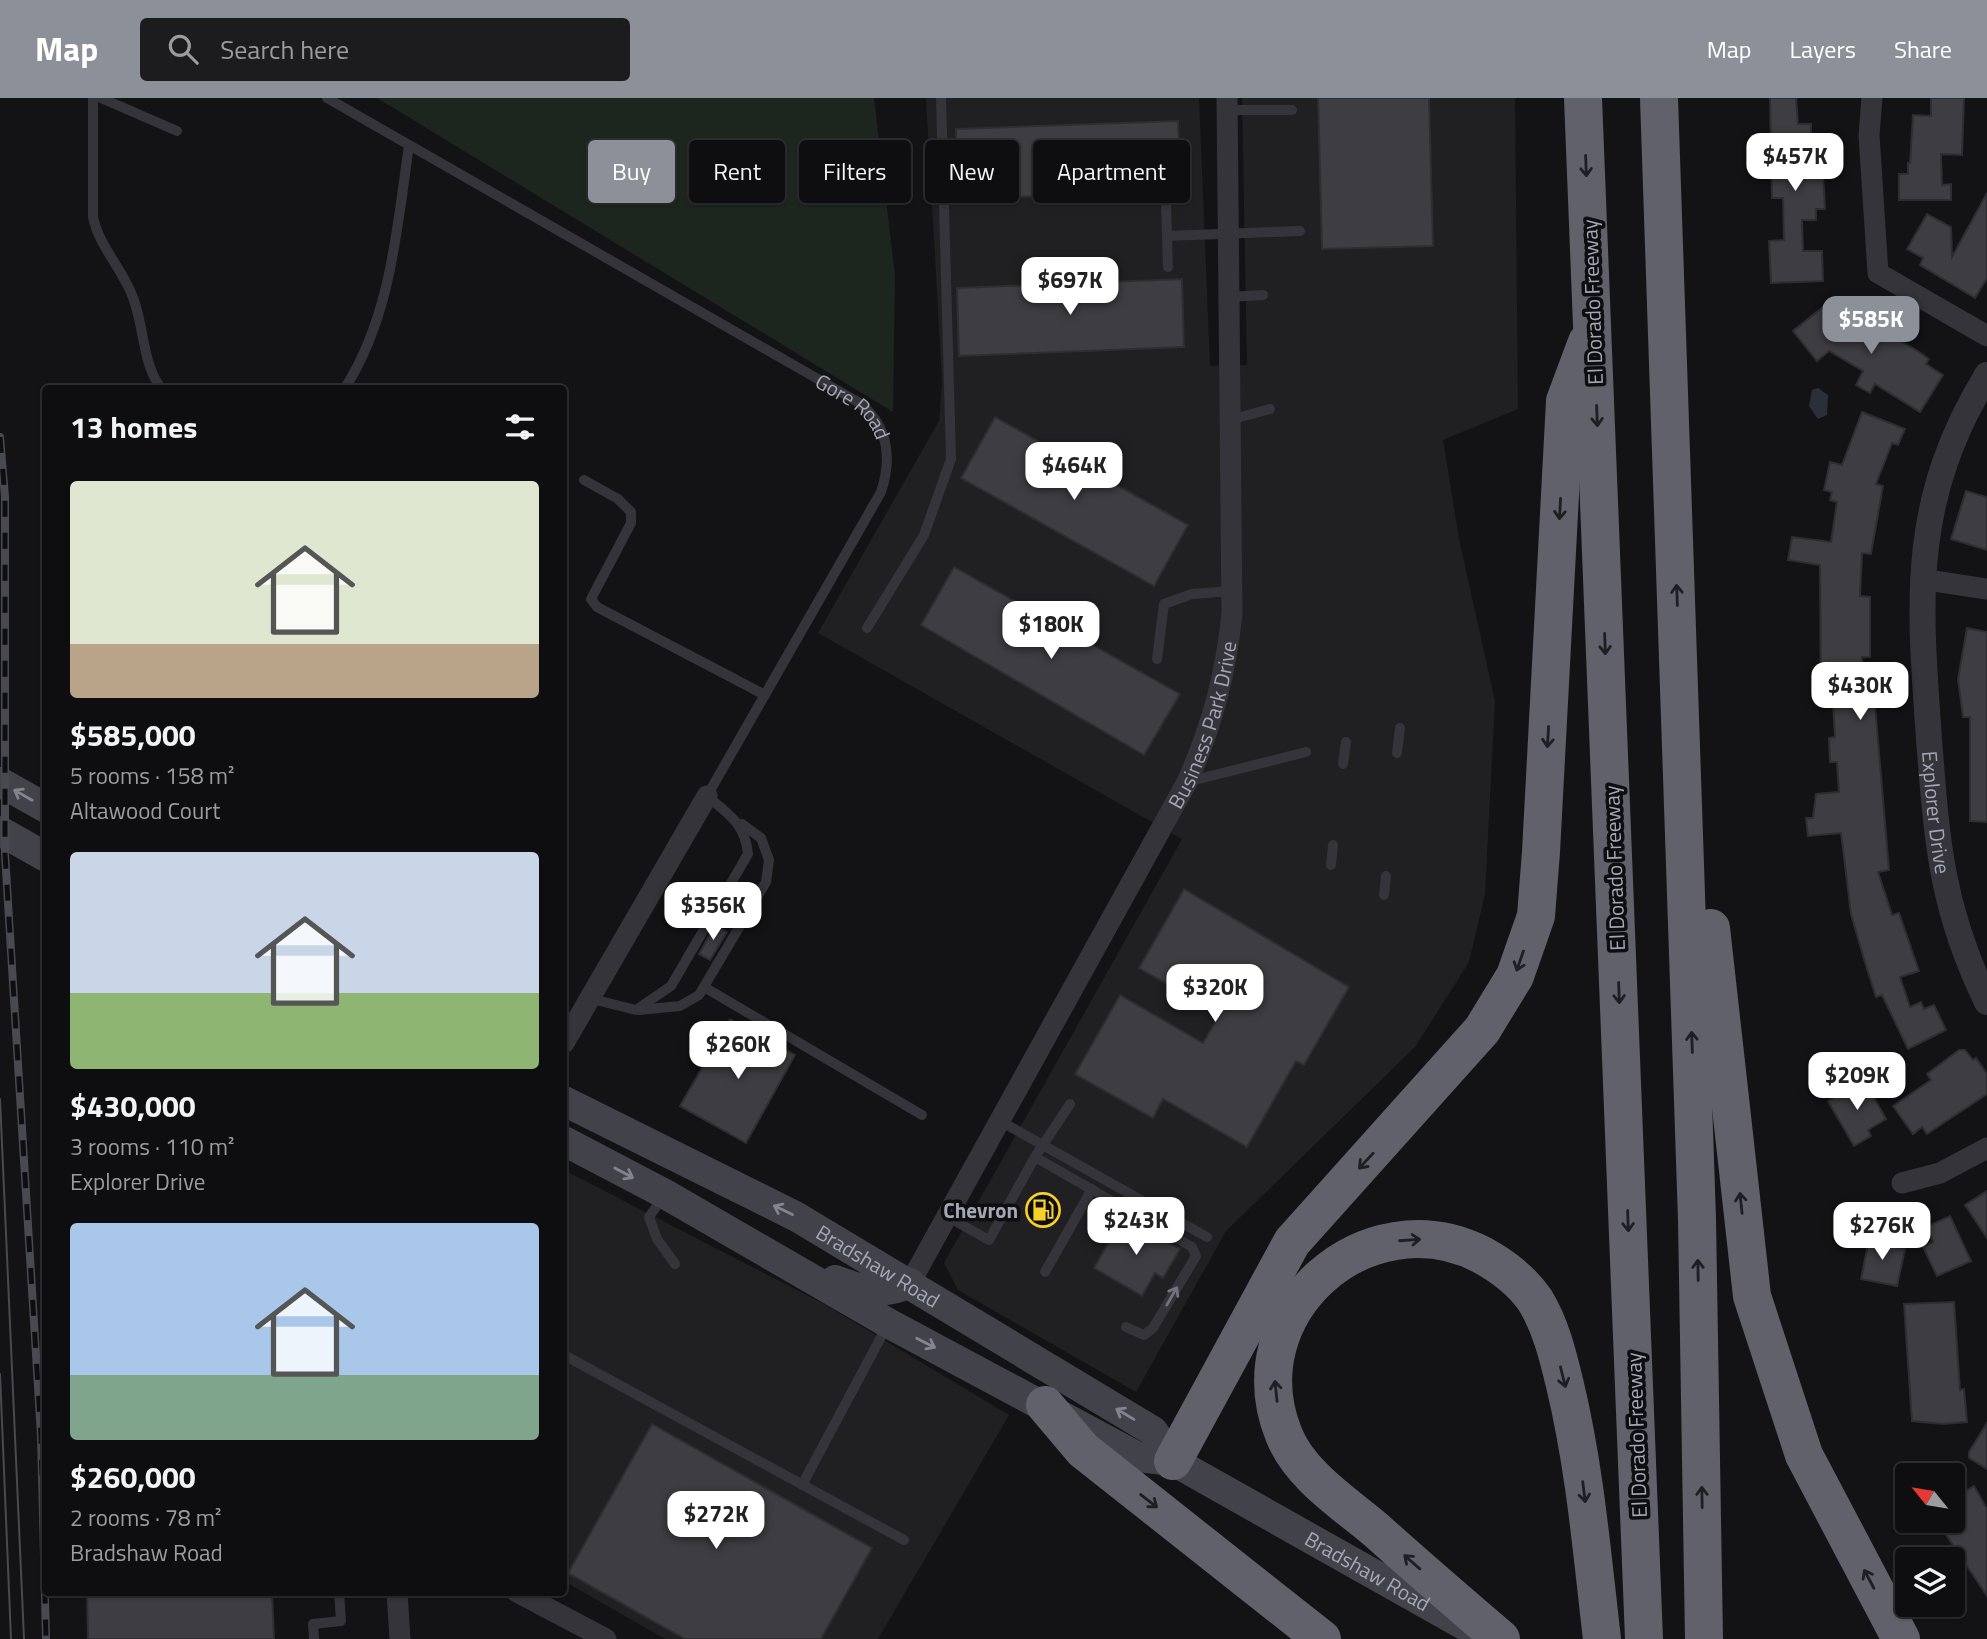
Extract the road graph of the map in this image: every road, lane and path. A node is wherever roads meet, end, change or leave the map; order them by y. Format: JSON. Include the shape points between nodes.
{"nodes":[{"id":1,"x":93,"y":98,"type":"edge"},
{"id":2,"x":101,"y":98,"type":"edge"},
{"id":3,"x":327,"y":98,"type":"edge"},
{"id":4,"x":941,"y":98,"type":"edge"},
{"id":5,"x":1583,"y":98,"type":"edge"},
{"id":6,"x":1659,"y":98,"type":"edge"},
{"id":7,"x":1872,"y":98,"type":"edge"},
{"id":8,"x":1227,"y":104,"type":"edge"},
{"id":9,"x":1292,"y":110,"type":"dead end"},
{"id":10,"x":177,"y":131,"type":"dead end"},
{"id":11,"x":409,"y":145,"type":"junction"},
{"id":12,"x":1166,"y":203,"type":"dead end"},
{"id":13,"x":1300,"y":230,"type":"dead end"},
{"id":14,"x":1228,"y":232,"type":"junction"},
{"id":15,"x":1167,"y":236,"type":"junction"},
{"id":16,"x":1168,"y":267,"type":"dead end"},
{"id":17,"x":1263,"y":295,"type":"dead end"},
{"id":18,"x":1229,"y":297,"type":"junction"},
{"id":19,"x":1593,"y":324,"type":"junction"},
{"id":20,"x":1987,"y":336,"type":"edge"},
{"id":21,"x":1987,"y":375,"type":"edge"},
{"id":22,"x":160,"y":385,"type":"edge"},
{"id":23,"x":347,"y":385,"type":"edge"},
{"id":24,"x":1270,"y":409,"type":"dead end"},
{"id":25,"x":1230,"y":420,"type":"junction"},
{"id":26,"x":584,"y":480,"type":"dead end"},
{"id":27,"x":1921,"y":579,"type":"junction"},
{"id":28,"x":1987,"y":589,"type":"edge"},
{"id":29,"x":1232,"y":591,"type":"junction"},
{"id":30,"x":867,"y":628,"type":"dead end"},
{"id":31,"x":1678,"y":641,"type":"junction"},
{"id":32,"x":1157,"y":659,"type":"dead end"},
{"id":33,"x":765,"y":695,"type":"junction"},
{"id":34,"x":1399,"y":728,"type":"dead end"},
{"id":35,"x":1346,"y":742,"type":"dead end"},
{"id":36,"x":1306,"y":752,"type":"dead end"},
{"id":37,"x":1397,"y":753,"type":"dead end"},
{"id":38,"x":1343,"y":764,"type":"dead end"},
{"id":39,"x":0,"y":782,"type":"edge"},
{"id":40,"x":1187,"y":782,"type":"junction"},
{"id":41,"x":707,"y":796,"type":"junction"},
{"id":42,"x":42,"y":806,"type":"edge"},
{"id":43,"x":736,"y":820,"type":"junction"},
{"id":44,"x":2,"y":834,"type":"edge"},
{"id":45,"x":1333,"y":845,"type":"dead end"},
{"id":46,"x":42,"y":855,"type":"edge"},
{"id":47,"x":1331,"y":865,"type":"dead end"},
{"id":48,"x":1385,"y":876,"type":"dead end"},
{"id":49,"x":1384,"y":895,"type":"dead end"},
{"id":50,"x":704,"y":987,"type":"junction"},
{"id":51,"x":592,"y":999,"type":"junction"},
{"id":52,"x":1987,"y":1002,"type":"edge"},
{"id":53,"x":636,"y":1010,"type":"junction"},
{"id":54,"x":567,"y":1039,"type":"edge"},
{"id":55,"x":567,"y":1102,"type":"edge"},
{"id":56,"x":1070,"y":1104,"type":"dead end"},
{"id":57,"x":922,"y":1115,"type":"dead end"},
{"id":58,"x":1000,"y":1121,"type":"junction"},
{"id":59,"x":567,"y":1143,"type":"edge"},
{"id":60,"x":1044,"y":1144,"type":"junction"},
{"id":61,"x":1987,"y":1148,"type":"edge"},
{"id":62,"x":1035,"y":1157,"type":"junction"},
{"id":63,"x":1902,"y":1183,"type":"dead end"},
{"id":64,"x":1092,"y":1189,"type":"junction"},
{"id":65,"x":665,"y":1194,"type":"junction"},
{"id":66,"x":948,"y":1217,"type":"junction"},
{"id":67,"x":1207,"y":1237,"type":"dead end"},
{"id":68,"x":760,"y":1249,"type":"junction"},
{"id":69,"x":675,"y":1264,"type":"dead end"},
{"id":70,"x":1045,"y":1272,"type":"dead end"},
{"id":71,"x":910,"y":1283,"type":"junction"},
{"id":72,"x":888,"y":1323,"type":"junction"},
{"id":73,"x":1126,"y":1327,"type":"dead end"},
{"id":74,"x":567,"y":1357,"type":"edge"},
{"id":75,"x":1045,"y":1405,"type":"junction"},
{"id":76,"x":1173,"y":1461,"type":"junction"},
{"id":77,"x":802,"y":1485,"type":"junction"},
{"id":78,"x":904,"y":1540,"type":"dead end"},
{"id":79,"x":1703,"y":1549,"type":"junction"},
{"id":80,"x":339,"y":1596,"type":"edge"},
{"id":81,"x":397,"y":1596,"type":"edge"},
{"id":82,"x":525,"y":1596,"type":"edge"},
{"id":83,"x":314,"y":1639,"type":"edge"},
{"id":84,"x":400,"y":1639,"type":"edge"},
{"id":85,"x":606,"y":1639,"type":"edge"},
{"id":86,"x":1322,"y":1639,"type":"edge"},
{"id":87,"x":1490,"y":1639,"type":"edge"},
{"id":88,"x":1501,"y":1639,"type":"edge"},
{"id":89,"x":1602,"y":1639,"type":"edge"},
{"id":90,"x":1644,"y":1639,"type":"edge"},
{"id":91,"x":1704,"y":1639,"type":"edge"},
{"id":92,"x":1716,"y":1639,"type":"edge"},
{"id":93,"x":1901,"y":1639,"type":"edge"}],
"edges":[{"from":1,"to":22,"type":"lane","via":[[93,217],[97,234],[133,298]]},
{"from":2,"to":10,"type":"lane"},
{"from":3,"to":11,"type":"lane","name":"Gore Road"},
{"from":4,"to":30,"type":"lane","via":[[951,459],[925,535]]},
{"from":5,"to":19,"type":"highway","name":"El Dorado Freeway","one_way":true},
{"from":31,"to":6,"type":"highway","one_way":true},
{"from":7,"to":20,"type":"street","via":[[1869,135],[1878,273]]},
{"from":8,"to":9,"type":"lane"},
{"from":8,"to":14,"type":"street","name":"Business Park Drive"},
{"from":11,"to":23,"type":"lane","via":[[392,272],[359,366]]},
{"from":11,"to":33,"type":"lane","name":"Gore Road","via":[[858,402],[877,422],[888,453],[881,492]]},
{"from":12,"to":15,"type":"lane"},
{"from":13,"to":14,"type":"lane"},
{"from":14,"to":15,"type":"lane"},
{"from":14,"to":18,"type":"street","name":"Business Park Drive"},
{"from":15,"to":16,"type":"lane"},
{"from":17,"to":18,"type":"lane"},
{"from":18,"to":25,"type":"street","name":"Business Park Drive"},
{"from":19,"to":76,"type":"highway","one_way":true,"via":[[1565,401],[1536,916],[1515,976],[1482,1030],[1292,1242]]},
{"from":19,"to":90,"type":"highway","name":"El Dorado Freeway","one_way":true},
{"from":21,"to":27,"type":"street","name":"Explorer Drive","via":[[1944,465],[1927,530]]},
{"from":24,"to":25,"type":"lane"},
{"from":25,"to":29,"type":"street","name":"Business Park Drive"},
{"from":26,"to":33,"type":"lane","via":[[631,512],[631,523],[591,599],[597,607]]},
{"from":27,"to":28,"type":"street"},
{"from":27,"to":52,"type":"street","name":"Explorer Drive","via":[[1942,876],[1963,950]]},
{"from":29,"to":32,"type":"lane","via":[[1192,594],[1164,604]]},
{"from":29,"to":40,"type":"street","name":"Business Park Drive","via":[[1220,695]]},
{"from":79,"to":31,"type":"highway","one_way":true},
{"from":93,"to":31,"type":"highway","one_way":true,"via":[[1804,1455],[1752,1296]]},
{"from":33,"to":41,"type":"lane","name":"Gore Road"},
{"from":34,"to":37,"type":"lane"},
{"from":35,"to":38,"type":"lane"},
{"from":36,"to":40,"type":"lane"},
{"from":42,"to":39,"type":"main road","one_way":true},
{"from":40,"to":58,"type":"street","name":"Business Park Drive"},
{"from":41,"to":43,"type":"lane"},
{"from":41,"to":51,"type":"street","name":"Gore Road"},
{"from":43,"to":50,"type":"lane","via":[[761,838],[769,860],[766,882]]},
{"from":43,"to":53,"type":"lane","via":[[746,836],[748,854],[671,986]]},
{"from":44,"to":46,"type":"main road"},
{"from":45,"to":47,"type":"lane"},
{"from":48,"to":49,"type":"lane"},
{"from":50,"to":53,"type":"lane","via":[[680,1006]]},
{"from":50,"to":57,"type":"lane"},
{"from":51,"to":53,"type":"lane"},
{"from":51,"to":54,"type":"street","name":"Gore Road"},
{"from":71,"to":55,"type":"main road","name":"Bradshaw Road","one_way":true,"via":[[797,1217]]},
{"from":56,"to":60,"type":"lane"},
{"from":58,"to":60,"type":"lane"},
{"from":58,"to":66,"type":"street","name":"Business Park Drive"},
{"from":59,"to":65,"type":"main road","name":"Bradshaw Road","one_way":true},
{"from":60,"to":62,"type":"lane"},
{"from":60,"to":67,"type":"lane"},
{"from":61,"to":63,"type":"street","via":[[1940,1173]]},
{"from":62,"to":64,"type":"lane"},
{"from":62,"to":66,"type":"lane","via":[[989,1240]]},
{"from":64,"to":70,"type":"lane"},
{"from":73,"to":64,"type":"lane","one_way":true,"via":[[1144,1335],[1153,1328],[1196,1256],[1192,1247]]},
{"from":65,"to":68,"type":"main road","name":"Bradshaw Road"},
{"from":65,"to":69,"type":"lane","via":[[649,1217],[657,1240]]},
{"from":66,"to":71,"type":"street","name":"Business Park Drive"},
{"from":68,"to":71,"type":"main road","via":[[856,1288],[881,1291]]},
{"from":68,"to":72,"type":"main road","name":"Bradshaw Road"},
{"from":76,"to":71,"type":"main road","name":"Bradshaw Road","one_way":true,"via":[[1153,1431]]},
{"from":72,"to":75,"type":"main road","name":"Bradshaw Road","one_way":true},
{"from":72,"to":77,"type":"lane"},
{"from":74,"to":77,"type":"lane"},
{"from":75,"to":76,"type":"main road","name":"Bradshaw Road","via":[[1138,1457]]},
{"from":75,"to":86,"type":"highway","one_way":true,"via":[[1083,1450]]},
{"from":76,"to":87,"type":"main road","name":"Bradshaw Road"},
{"from":77,"to":78,"type":"lane"},
{"from":79,"to":91,"type":"highway"},
{"from":79,"to":92,"type":"highway"},
{"from":80,"to":83,"type":"lane","via":[[341,1621],[313,1624]]},
{"from":81,"to":84,"type":"street"},
{"from":82,"to":85,"type":"street"},
{"from":88,"to":89,"type":"highway","one_way":true,"via":[[1309,1473],[1284,1435],[1273,1386],[1280,1340],[1298,1300],[1330,1267],[1370,1245],[1415,1238],[1461,1244],[1502,1266],[1534,1299],[1554,1340],[1578,1441]]}]}
